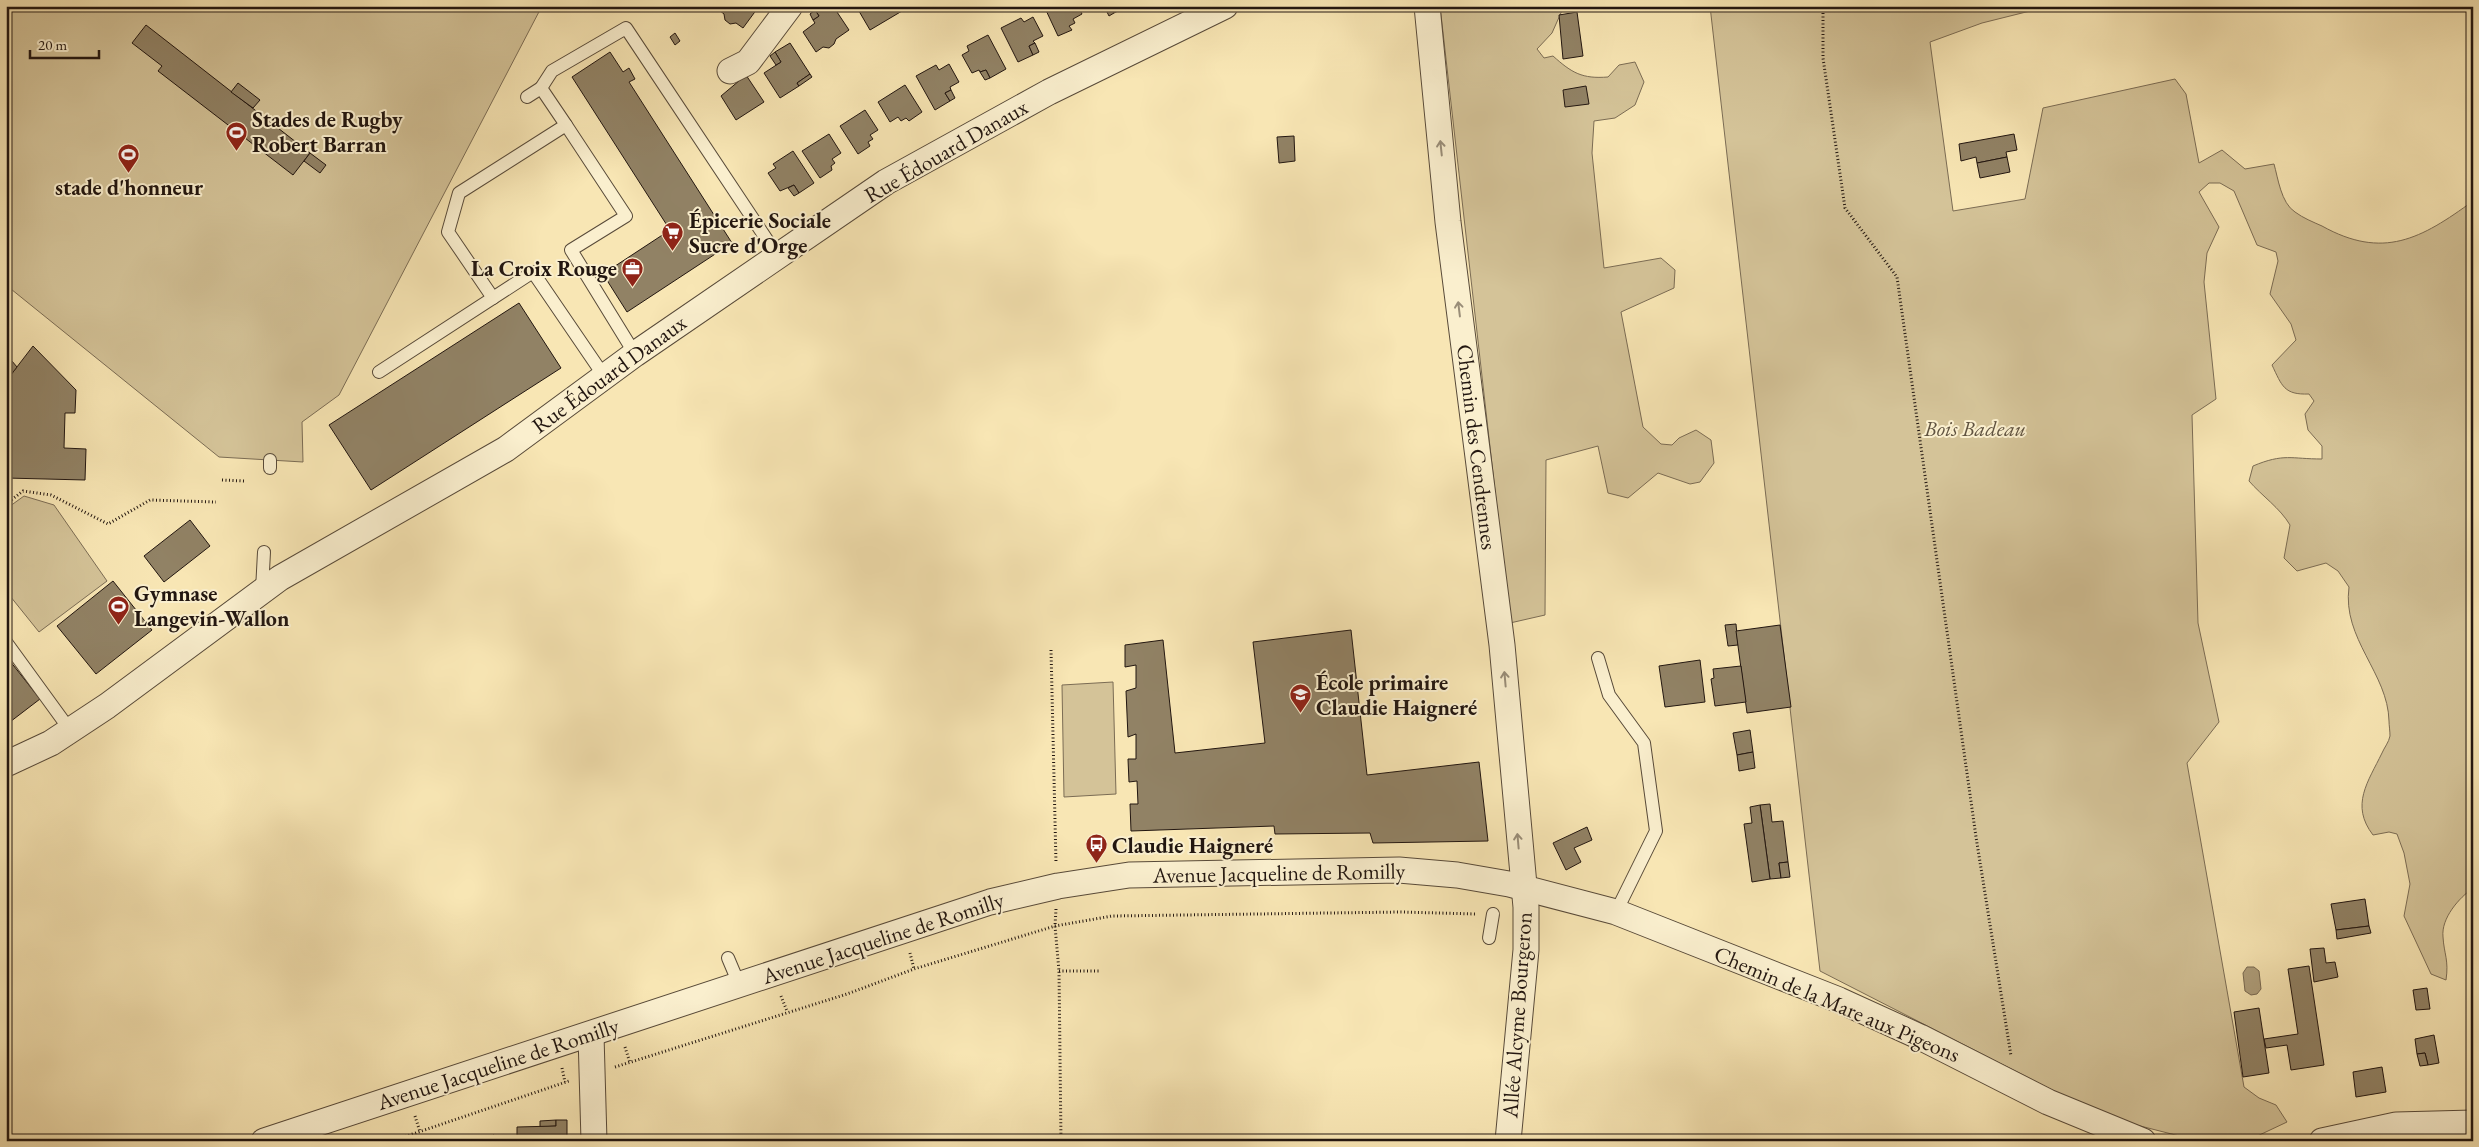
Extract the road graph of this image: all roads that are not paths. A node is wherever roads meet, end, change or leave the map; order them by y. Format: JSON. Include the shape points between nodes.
{"nodes":[{"id":1,"x":790,"y":6,"type":"edge"},
{"id":2,"x":1225,"y":6,"type":"edge"},
{"id":3,"x":1427,"y":6,"type":"edge"},
{"id":4,"x":730,"y":71,"type":"dead end"},
{"id":5,"x":541,"y":88,"type":"junction"},
{"id":6,"x":526,"y":97,"type":"dead end"},
{"id":7,"x":566,"y":125,"type":"junction"},
{"id":8,"x":777,"y":255,"type":"junction"},
{"id":9,"x":493,"y":298,"type":"junction"},
{"id":10,"x":636,"y":354,"type":"junction"},
{"id":11,"x":379,"y":372,"type":"dead end"},
{"id":12,"x":604,"y":376,"type":"junction"},
{"id":13,"x":264,"y":552,"type":"dead end"},
{"id":14,"x":262,"y":590,"type":"junction"},
{"id":15,"x":6,"y":642,"type":"edge"},
{"id":16,"x":1598,"y":658,"type":"dead end"},
{"id":17,"x":70,"y":730,"type":"junction"},
{"id":18,"x":6,"y":764,"type":"edge"},
{"id":19,"x":1524,"y":889,"type":"junction"},
{"id":20,"x":1616,"y":912,"type":"junction"},
{"id":21,"x":1493,"y":914,"type":"road end"},
{"id":22,"x":1489,"y":938,"type":"dead end"},
{"id":23,"x":728,"y":958,"type":"dead end"},
{"id":24,"x":739,"y":984,"type":"junction"},
{"id":25,"x":591,"y":1035,"type":"junction"},
{"id":26,"x":2473,"y":1123,"type":"edge"},
{"id":27,"x":264,"y":1141,"type":"edge"},
{"id":28,"x":594,"y":1141,"type":"edge"},
{"id":29,"x":1508,"y":1141,"type":"edge"},
{"id":30,"x":2143,"y":1141,"type":"edge"},
{"id":31,"x":2322,"y":1141,"type":"edge"}],
"edges":[{"from":1,"to":4,"type":"street","via":[[748,62]]},
{"from":2,"to":8,"type":"street","name":"Rue Édouard Danaux","via":[[1049,92],[903,173]]},
{"from":19,"to":3,"type":"street","name":"Chemin des Cendrennes","one_way":true,"via":[[1502,645],[1448,222]]},
{"from":5,"to":6,"type":"lane"},
{"from":5,"to":7,"type":"lane"},
{"from":5,"to":8,"type":"lane","via":[[552,71],[626,28]]},
{"from":7,"to":9,"type":"lane","via":[[459,194],[448,232]]},
{"from":7,"to":10,"type":"lane","via":[[626,216],[571,250]]},
{"from":8,"to":10,"type":"street","name":"Rue Édouard Danaux"},
{"from":9,"to":11,"type":"lane"},
{"from":9,"to":12,"type":"lane","via":[[533,272]]},
{"from":10,"to":12,"type":"street","name":"Rue Édouard Danaux"},
{"from":12,"to":14,"type":"street","name":"Rue Édouard Danaux","via":[[506,449]]},
{"from":13,"to":14,"type":"lane"},
{"from":14,"to":17,"type":"street","name":"Rue Édouard Danaux"},
{"from":15,"to":17,"type":"lane"},
{"from":16,"to":20,"type":"lane","via":[[1609,695],[1644,744],[1656,831]]},
{"from":17,"to":18,"type":"street","name":"Rue Édouard Danaux"},
{"from":19,"to":20,"type":"street","name":"Chemin de la Mare aux Pigeons"},
{"from":19,"to":24,"type":"street","name":"Avenue Jacqueline de Romilly","via":[[1457,875],[1399,870],[1129,875],[1058,886],[990,902]]},
{"from":19,"to":29,"type":"street","name":"Allée Alcyme Bourgeron","via":[[1526,950]]},
{"from":20,"to":30,"type":"street","name":"Chemin de la Mare aux Pigeons","via":[[1839,1000],[1928,1040],[2048,1102]]},
{"from":21,"to":22,"type":"lane"},
{"from":23,"to":24,"type":"lane"},
{"from":24,"to":25,"type":"street","name":"Avenue Jacqueline de Romilly"},
{"from":25,"to":27,"type":"street","name":"Avenue Jacqueline de Romilly"},
{"from":25,"to":28,"type":"street"},
{"from":26,"to":31,"type":"street","via":[[2396,1125]]}]}
